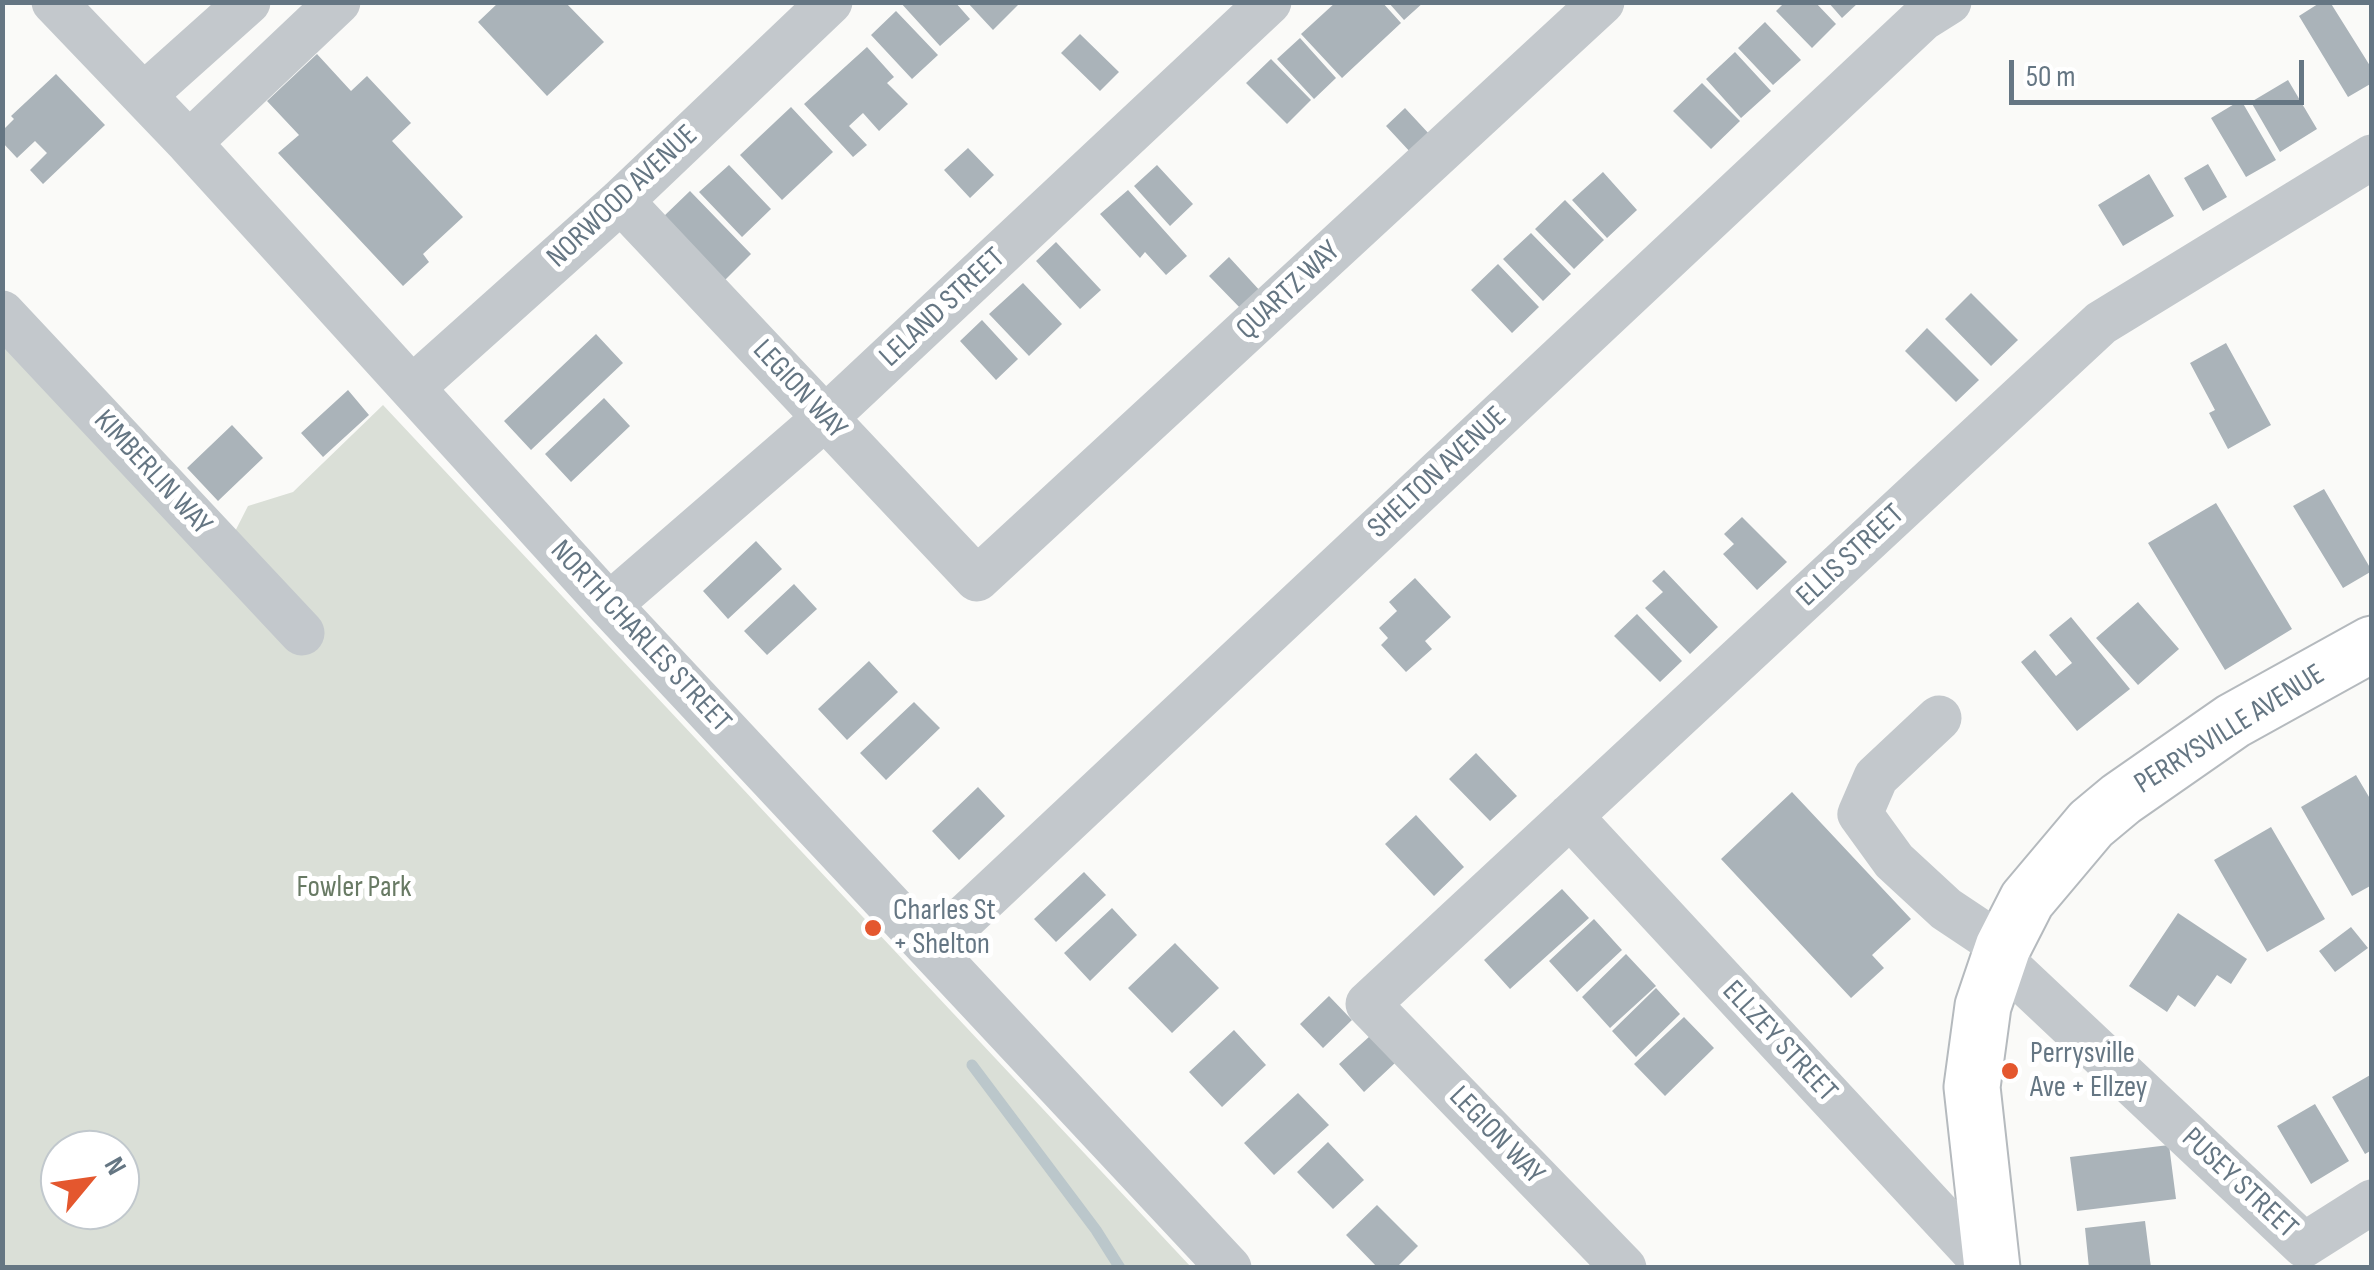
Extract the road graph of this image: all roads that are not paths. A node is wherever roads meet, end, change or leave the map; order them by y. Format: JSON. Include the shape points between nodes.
{"nodes":[{"id":1,"x":54,"y":2,"type":"edge"},
{"id":2,"x":338,"y":2,"type":"edge"},
{"id":3,"x":830,"y":2,"type":"edge"},
{"id":4,"x":1269,"y":2,"type":"edge"},
{"id":5,"x":1602,"y":2,"type":"edge"},
{"id":6,"x":1927,"y":8,"type":"edge"},
{"id":7,"x":236,"y":13,"type":"edge"},
{"id":8,"x":264,"y":72,"type":"junction"},
{"id":9,"x":144,"y":96,"type":"junction"},
{"id":10,"x":189,"y":143,"type":"junction"},
{"id":11,"x":2372,"y":157,"type":"edge"},
{"id":12,"x":621,"y":201,"type":"junction"},
{"id":13,"x":2,"y":313,"type":"edge"},
{"id":14,"x":412,"y":388,"type":"junction"},
{"id":15,"x":825,"y":418,"type":"junction"},
{"id":16,"x":977,"y":579,"type":"joint"},
{"id":17,"x":609,"y":606,"type":"junction"},
{"id":18,"x":302,"y":634,"type":"dead end"},
{"id":19,"x":2372,"y":644,"type":"edge"},
{"id":20,"x":1939,"y":718,"type":"dead end"},
{"id":21,"x":1570,"y":816,"type":"junction"},
{"id":22,"x":931,"y":949,"type":"junction"},
{"id":23,"x":2001,"y":953,"type":"junction"},
{"id":24,"x":1368,"y":1004,"type":"joint"},
{"id":25,"x":2372,"y":1202,"type":"edge"},
{"id":26,"x":1229,"y":1268,"type":"edge"},
{"id":27,"x":1624,"y":1268,"type":"edge"},
{"id":28,"x":1990,"y":1268,"type":"edge"}],
"edges":[{"from":1,"to":9,"type":"street","name":"NORTH CHARLES STREET"},
{"from":2,"to":8,"type":"street"},
{"from":3,"to":12,"type":"street","name":"NORWOOD AVENUE"},
{"from":4,"to":15,"type":"street","name":"LELAND STREET"},
{"from":5,"to":16,"type":"street","name":"QUARTZ WAY"},
{"from":6,"to":22,"type":"street","name":"SHELTON AVENUE"},
{"from":7,"to":8,"type":"street"},
{"from":7,"to":9,"type":"street"},
{"from":8,"to":10,"type":"street"},
{"from":9,"to":10,"type":"street","name":"NORTH CHARLES STREET"},
{"from":10,"to":14,"type":"street","name":"NORTH CHARLES STREET"},
{"from":11,"to":21,"type":"street","name":"ELLIS STREET","via":[[2101,324]]},
{"from":12,"to":14,"type":"street","name":"NORWOOD AVENUE"},
{"from":12,"to":15,"type":"street","name":"LEGION WAY"},
{"from":13,"to":18,"type":"street","name":"KIMBERLIN WAY"},
{"from":14,"to":17,"type":"street","name":"NORTH CHARLES STREET"},
{"from":15,"to":16,"type":"street","name":"LEGION WAY"},
{"from":15,"to":17,"type":"street","name":"LELAND STREET"},
{"from":17,"to":22,"type":"street","name":"NORTH CHARLES STREET"},
{"from":19,"to":23,"type":"main road","name":"PERRYSVILLE AVENUE","via":[[2233,721],[2121,799],[2027,900]]},
{"from":20,"to":23,"type":"street","name":"PUSEY STREET","via":[[1876,776],[1860,814],[1894,861]]},
{"from":21,"to":24,"type":"street","name":"ELLIS STREET"},
{"from":21,"to":28,"type":"street","name":"ELLZEY STREET"},
{"from":22,"to":26,"type":"street","name":"NORTH CHARLES STREET"},
{"from":23,"to":25,"type":"street","name":"PUSEY STREET","via":[[2304,1245]]},
{"from":23,"to":28,"type":"main road","name":"PERRYSVILLE AVENUE","via":[[1983,1006],[1972,1087]]},
{"from":24,"to":27,"type":"street","name":"LEGION WAY"}]}
